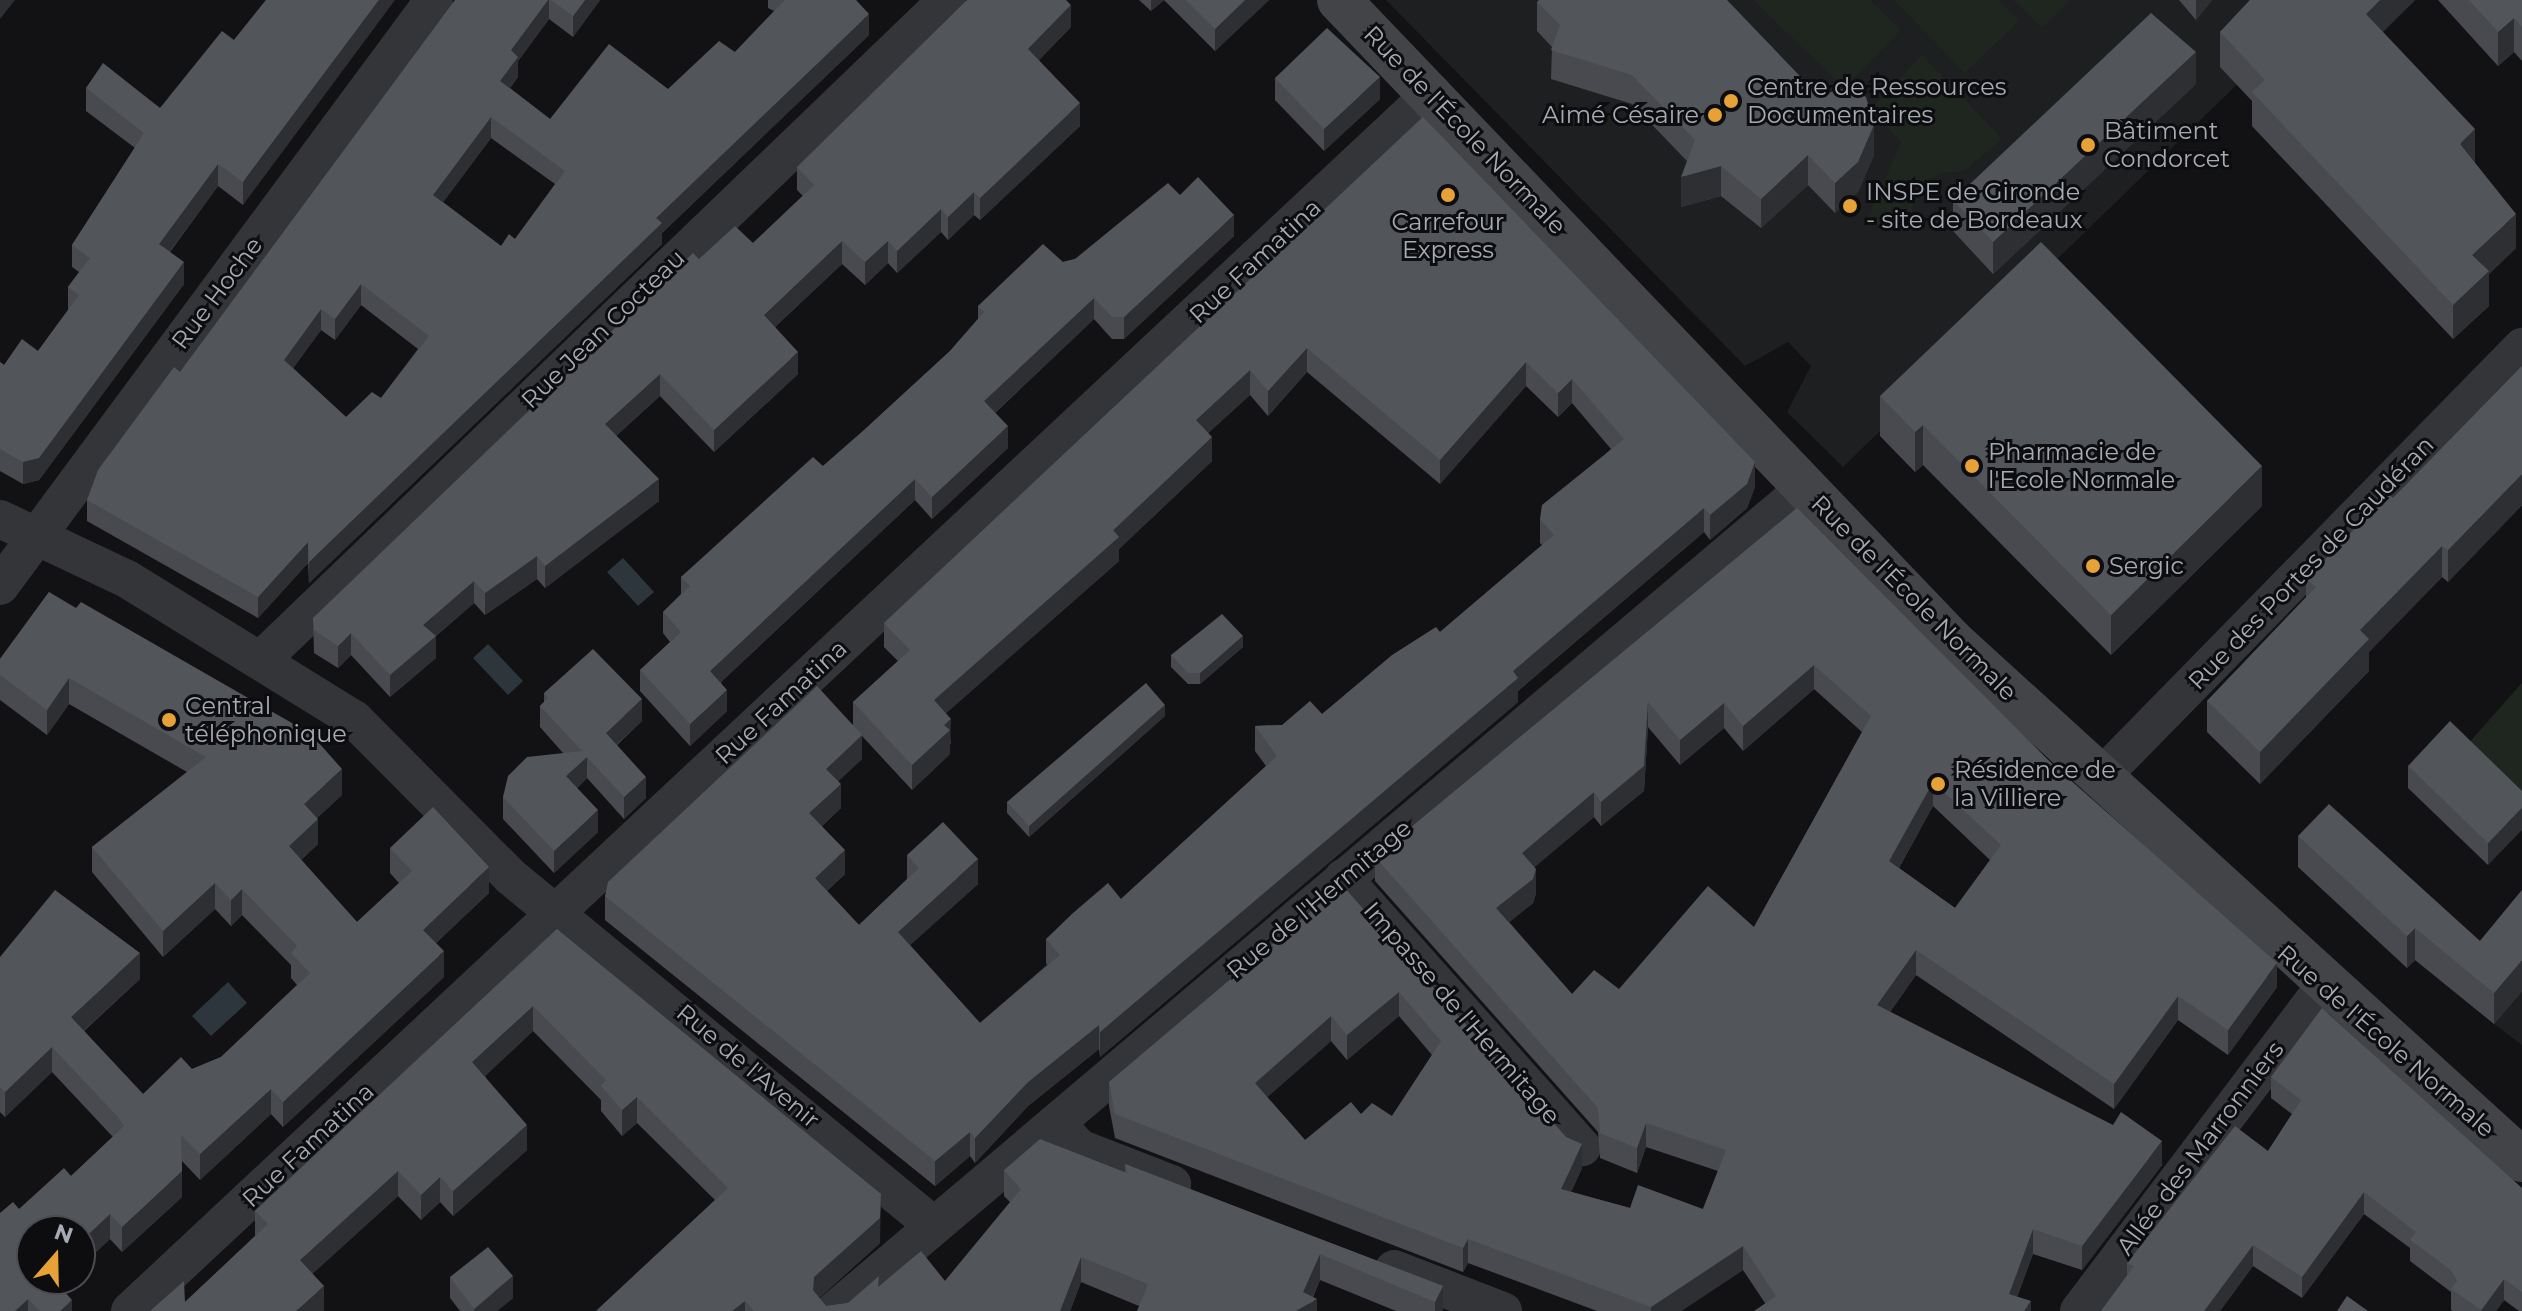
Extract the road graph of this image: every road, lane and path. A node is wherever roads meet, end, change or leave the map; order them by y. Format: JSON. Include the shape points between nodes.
{"nodes":[{"id":1,"x":434,"y":0,"type":"edge"},
{"id":2,"x":947,"y":0,"type":"edge"},
{"id":3,"x":1339,"y":0,"type":"edge"},
{"id":4,"x":1432,"y":93,"type":"junction"},
{"id":5,"x":2522,"y":347,"type":"edge"},
{"id":6,"x":1805,"y":488,"type":"junction"},
{"id":7,"x":0,"y":519,"type":"edge"},
{"id":8,"x":38,"y":536,"type":"junction"},
{"id":9,"x":0,"y":586,"type":"edge"},
{"id":10,"x":261,"y":660,"type":"junction"},
{"id":11,"x":2099,"y":779,"type":"junction"},
{"id":12,"x":1343,"y":878,"type":"junction"},
{"id":13,"x":556,"y":913,"type":"junction"},
{"id":14,"x":2324,"y":987,"type":"junction"},
{"id":15,"x":1056,"y":1123,"type":"junction"},
{"id":16,"x":1582,"y":1147,"type":"edge"},
{"id":17,"x":2522,"y":1160,"type":"edge"},
{"id":18,"x":1211,"y":1199,"type":"edge"},
{"id":19,"x":934,"y":1226,"type":"junction"},
{"id":20,"x":1357,"y":1255,"type":"edge"},
{"id":21,"x":130,"y":1311,"type":"edge"},
{"id":22,"x":834,"y":1311,"type":"edge"},
{"id":23,"x":1503,"y":1311,"type":"edge"},
{"id":24,"x":2079,"y":1311,"type":"edge"}],
"edges":[{"from":1,"to":8,"type":"street","name":"Rue Hoche"},
{"from":2,"to":10,"type":"street","name":"Rue Jean Cocteau"},
{"from":3,"to":4,"type":"main road","name":"Rue de l'École Normale"},
{"from":4,"to":6,"type":"main road","name":"Rue de l'École Normale"},
{"from":4,"to":13,"type":"street","name":"Rue Famatina"},
{"from":5,"to":11,"type":"street","name":"Rue des Portes de Caudéran"},
{"from":6,"to":11,"type":"main road","name":"Rue de l'École Normale"},
{"from":6,"to":12,"type":"street","name":"Rue de l'Hermitage"},
{"from":7,"to":8,"type":"street","name":"Rue de l'Avenir"},
{"from":8,"to":9,"type":"street","name":"Rue Hoche"},
{"from":8,"to":10,"type":"street","name":"Rue de l'Avenir"},
{"from":10,"to":13,"type":"street","name":"Rue de l'Avenir","via":[[383,741],[511,877]]},
{"from":11,"to":14,"type":"main road","name":"Rue de l'École Normale"},
{"from":12,"to":15,"type":"street","name":"Rue de l'Hermitage"},
{"from":12,"to":16,"type":"street","name":"Impasse de l'Hermitage"},
{"from":13,"to":19,"type":"street","name":"Rue de l'Avenir"},
{"from":13,"to":21,"type":"street","name":"Rue Famatina"},
{"from":14,"to":17,"type":"main road","name":"Rue de l'École Normale"},
{"from":14,"to":24,"type":"street","name":"Allée des Marronniers"},
{"from":15,"to":18,"type":"street","via":[[1079,1148]]},
{"from":15,"to":19,"type":"street","name":"Rue de l'Hermitage"},
{"from":19,"to":22,"type":"street","name":"Rue de l'Hermitage"},
{"from":20,"to":23,"type":"street"}]}
